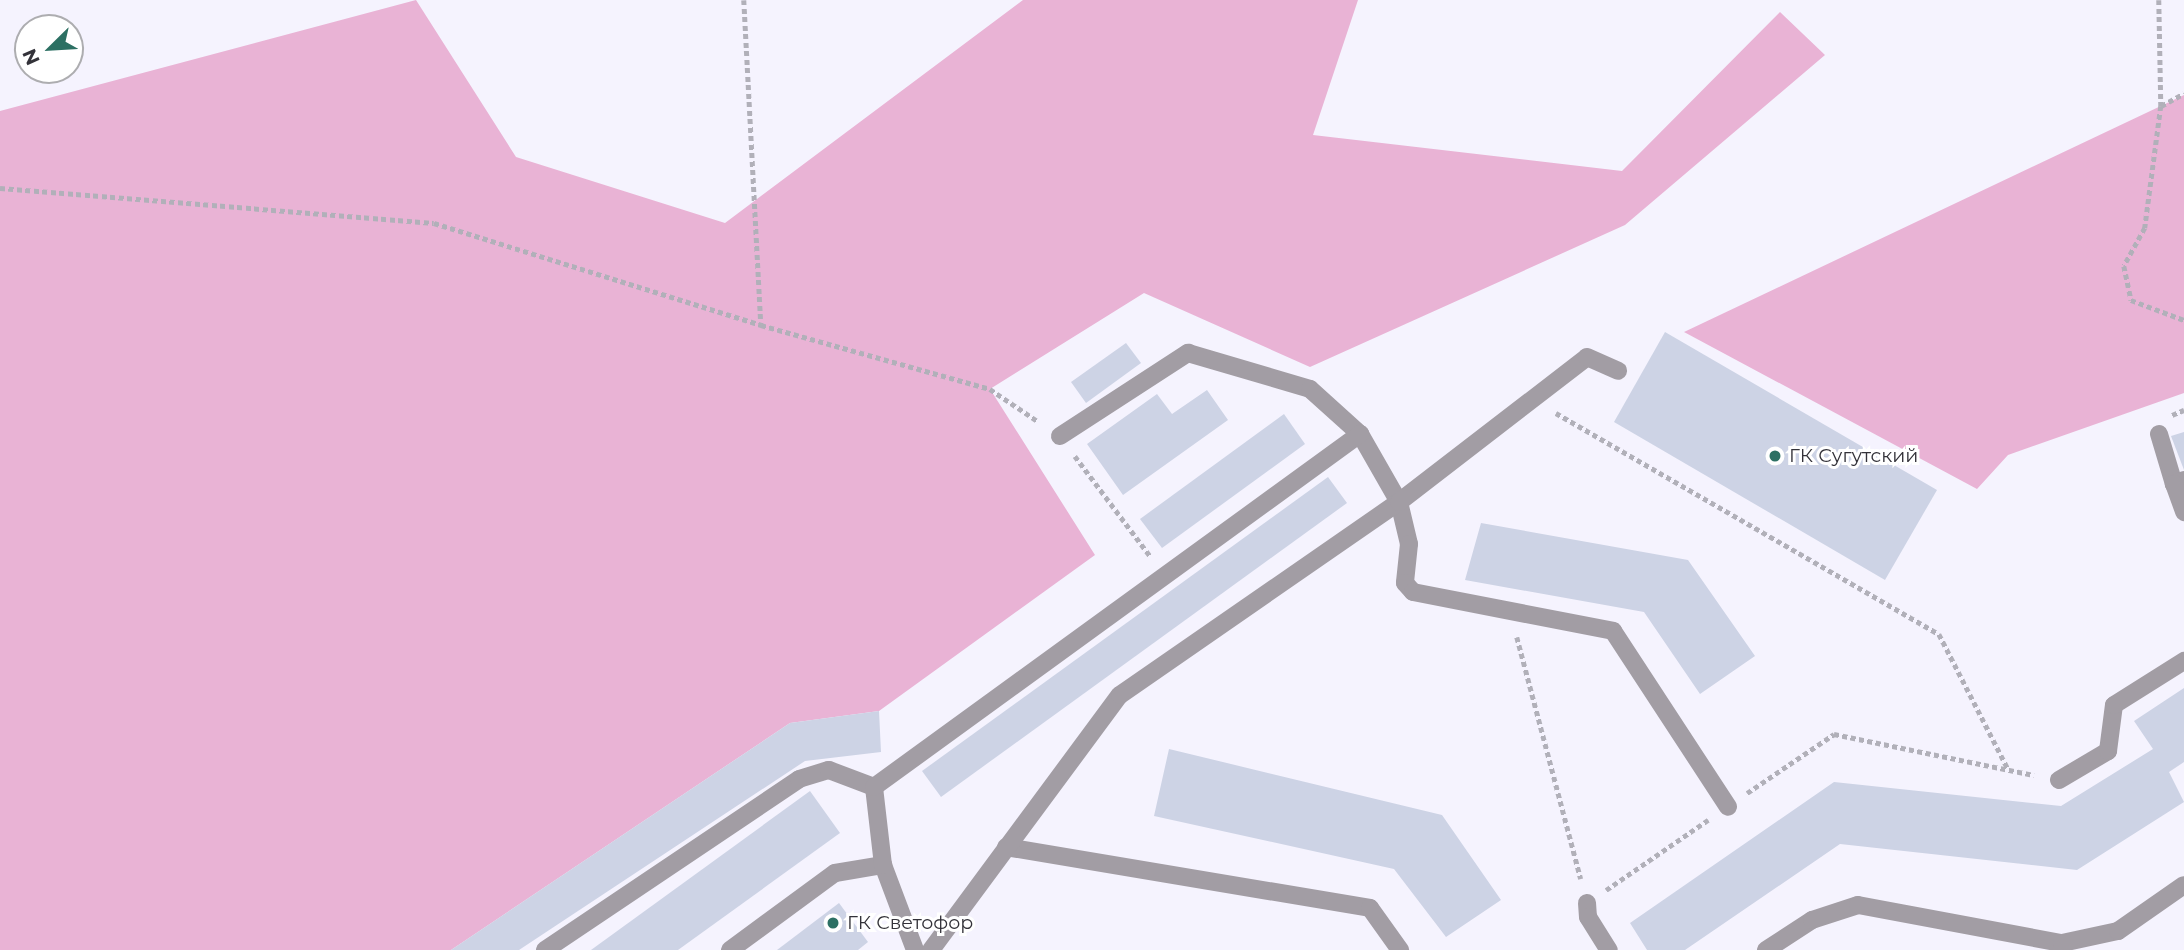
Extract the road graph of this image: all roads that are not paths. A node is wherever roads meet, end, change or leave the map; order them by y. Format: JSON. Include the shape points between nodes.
{"nodes":[{"id":1,"x":1618,"y":371,"type":"dead end"},
{"id":2,"x":1360,"y":434,"type":"junction"},
{"id":3,"x":2159,"y":434,"type":"dead end"},
{"id":4,"x":1060,"y":436,"type":"road end"},
{"id":5,"x":2179,"y":482,"type":"edge"},
{"id":6,"x":1399,"y":502,"type":"junction"},
{"id":7,"x":2184,"y":512,"type":"edge"},
{"id":8,"x":2184,"y":661,"type":"edge"},
{"id":9,"x":2059,"y":780,"type":"road end"},
{"id":10,"x":874,"y":787,"type":"junction"},
{"id":11,"x":1727,"y":807,"type":"road end"},
{"id":12,"x":1006,"y":847,"type":"junction"},
{"id":13,"x":883,"y":865,"type":"junction"},
{"id":14,"x":2184,"y":885,"type":"edge"},
{"id":15,"x":1587,"y":903,"type":"road end"},
{"id":16,"x":545,"y":950,"type":"edge"},
{"id":17,"x":730,"y":950,"type":"edge"},
{"id":18,"x":915,"y":950,"type":"edge"},
{"id":19,"x":931,"y":950,"type":"edge"},
{"id":20,"x":1400,"y":950,"type":"edge"},
{"id":21,"x":1609,"y":950,"type":"edge"},
{"id":22,"x":1766,"y":950,"type":"edge"}],
"edges":[{"from":1,"to":6,"type":"lane","via":[[1587,357]]},
{"from":2,"to":4,"type":"lane","via":[[1310,389],[1188,353]]},
{"from":2,"to":6,"type":"lane"},
{"from":2,"to":10,"type":"lane"},
{"from":3,"to":5,"type":"lane"},
{"from":5,"to":7,"type":"lane"},
{"from":6,"to":11,"type":"lane","via":[[1409,544],[1405,583],[1413,592],[1613,631]]},
{"from":6,"to":12,"type":"lane","via":[[1120,695]]},
{"from":8,"to":9,"type":"lane","via":[[2115,705],[2108,751]]},
{"from":10,"to":13,"type":"lane"},
{"from":10,"to":16,"type":"lane","via":[[828,770],[799,779]]},
{"from":12,"to":19,"type":"lane"},
{"from":12,"to":20,"type":"lane","via":[[1370,908]]},
{"from":13,"to":17,"type":"lane","via":[[835,873]]},
{"from":13,"to":18,"type":"lane"},
{"from":14,"to":22,"type":"lane","via":[[2118,931],[2062,943],[1858,905],[1812,919]]},
{"from":15,"to":21,"type":"lane","via":[[1588,917]]}]}
